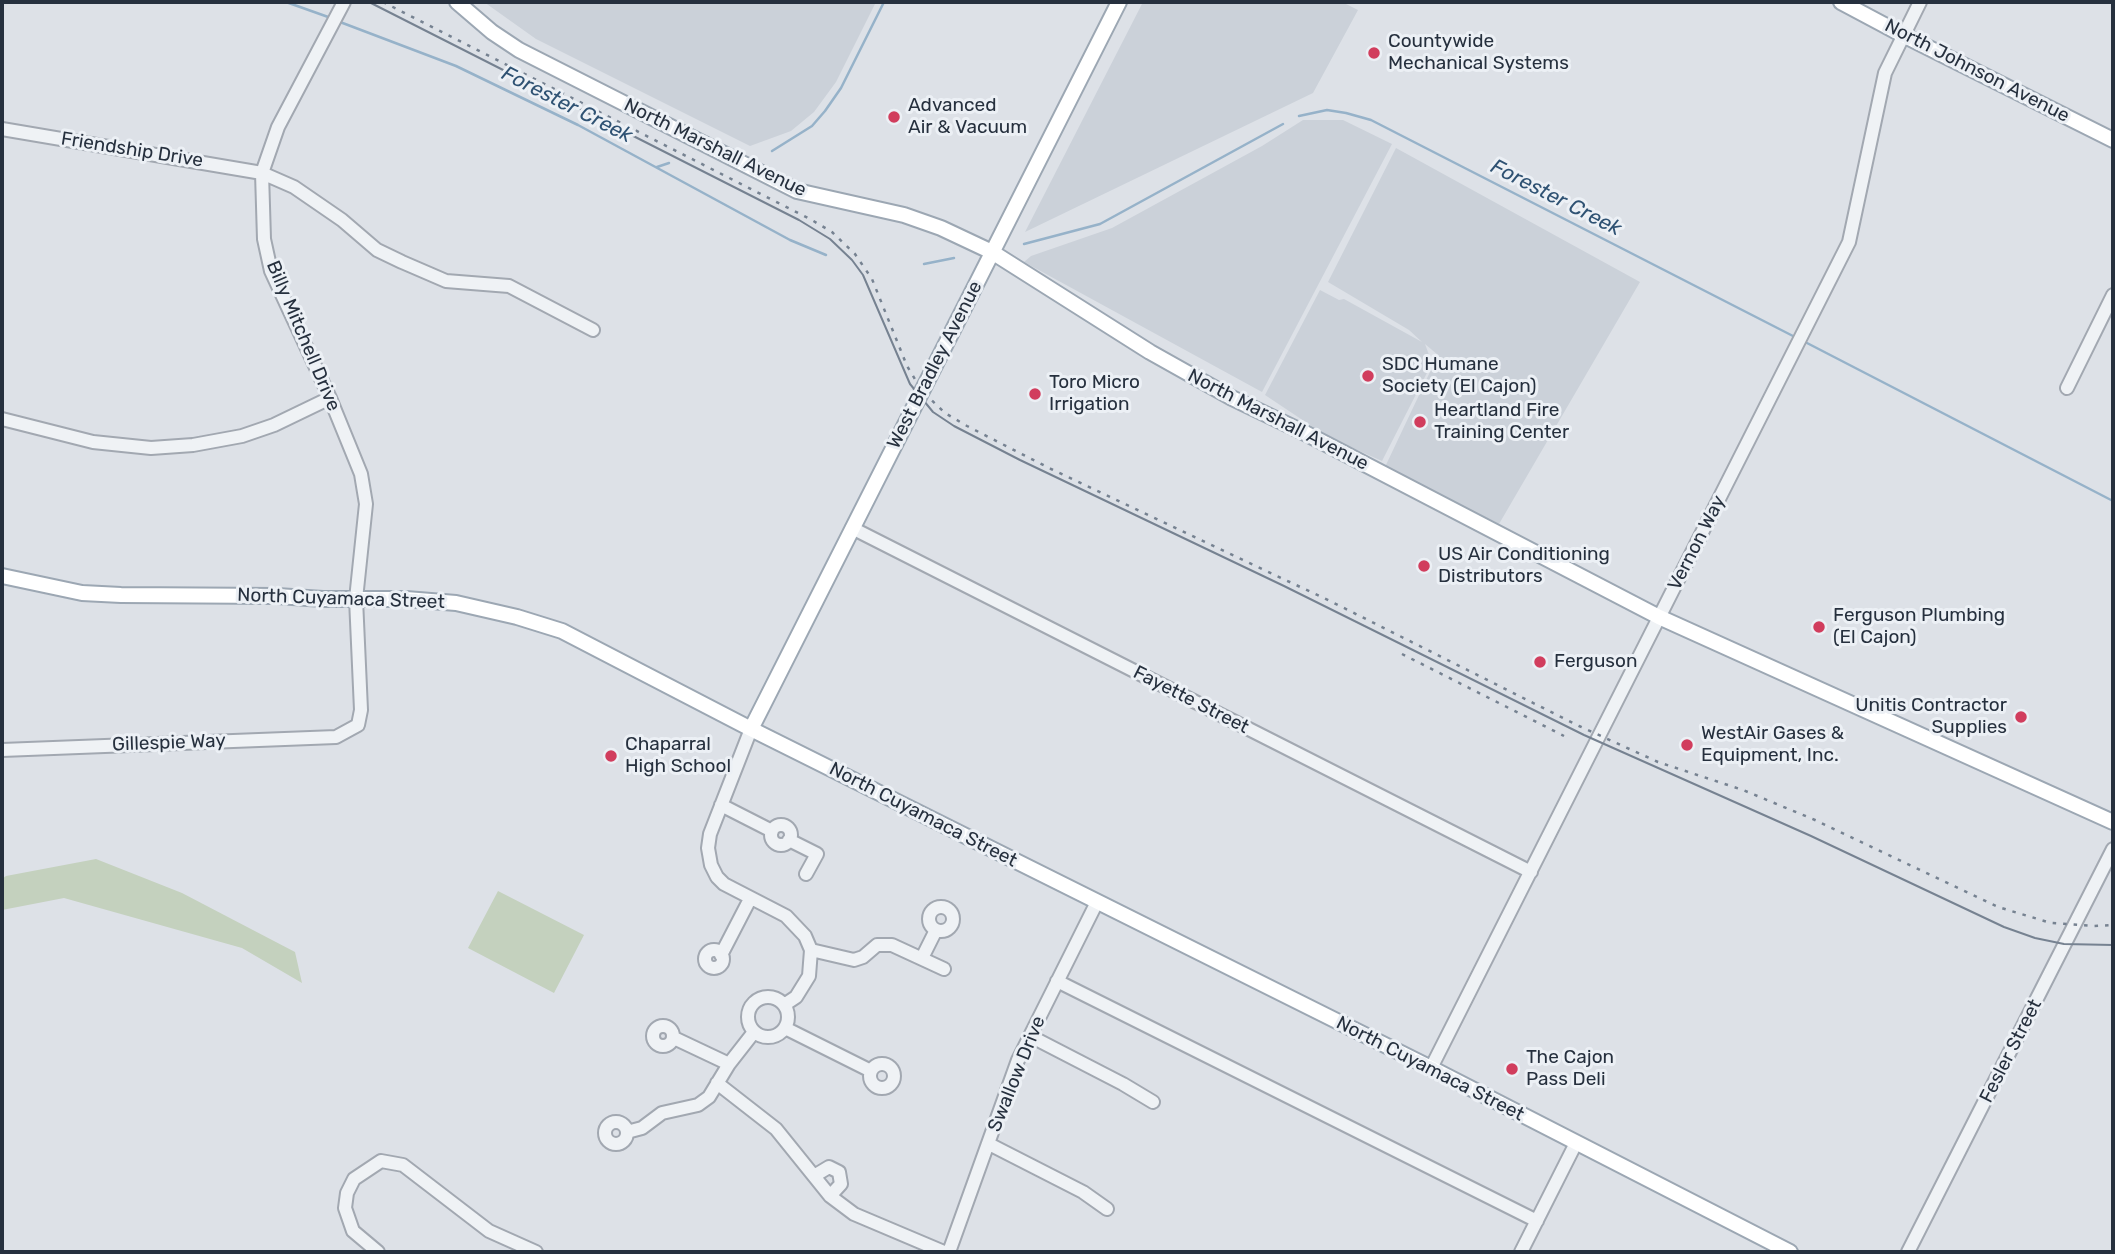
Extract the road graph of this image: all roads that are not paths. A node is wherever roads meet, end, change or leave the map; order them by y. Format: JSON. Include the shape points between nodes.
{"nodes":[{"id":1,"x":344,"y":2,"type":"edge"},
{"id":2,"x":457,"y":2,"type":"edge"},
{"id":3,"x":1119,"y":2,"type":"edge"},
{"id":4,"x":1841,"y":2,"type":"edge"},
{"id":5,"x":1920,"y":2,"type":"edge"},
{"id":6,"x":1903,"y":35,"type":"junction"},
{"id":7,"x":2,"y":129,"type":"edge"},
{"id":8,"x":2113,"y":139,"type":"edge"},
{"id":9,"x":262,"y":173,"type":"junction"},
{"id":10,"x":992,"y":252,"type":"junction"},
{"id":11,"x":2113,"y":295,"type":"edge"},
{"id":12,"x":593,"y":330,"type":"dead end"},
{"id":13,"x":2067,"y":388,"type":"dead end"},
{"id":14,"x":330,"y":398,"type":"junction"},
{"id":15,"x":2,"y":418,"type":"edge"},
{"id":16,"x":852,"y":528,"type":"junction"},
{"id":17,"x":2,"y":576,"type":"edge"},
{"id":18,"x":356,"y":599,"type":"junction"},
{"id":19,"x":1659,"y":617,"type":"junction"},
{"id":20,"x":751,"y":729,"type":"junction"},
{"id":21,"x":336,"y":737,"type":"joint"},
{"id":22,"x":2,"y":750,"type":"edge"},
{"id":23,"x":721,"y":805,"type":"junction"},
{"id":24,"x":2113,"y":822,"type":"edge"},
{"id":25,"x":2113,"y":849,"type":"edge"},
{"id":26,"x":1531,"y":872,"type":"junction"},
{"id":27,"x":806,"y":874,"type":"dead end"},
{"id":28,"x":750,"y":899,"type":"junction"},
{"id":29,"x":1097,"y":902,"type":"junction"},
{"id":30,"x":936,"y":930,"type":"dead end"},
{"id":31,"x":811,"y":950,"type":"junction"},
{"id":32,"x":722,"y":954,"type":"dead end"},
{"id":33,"x":922,"y":958,"type":"junction"},
{"id":34,"x":944,"y":969,"type":"dead end"},
{"id":35,"x":1056,"y":981,"type":"junction"},
{"id":36,"x":785,"y":1005,"type":"junction"},
{"id":37,"x":785,"y":1028,"type":"junction"},
{"id":38,"x":754,"y":1032,"type":"junction"},
{"id":39,"x":1030,"y":1036,"type":"junction"},
{"id":40,"x":674,"y":1038,"type":"dead end"},
{"id":41,"x":729,"y":1064,"type":"junction"},
{"id":42,"x":1431,"y":1068,"type":"junction"},
{"id":43,"x":871,"y":1071,"type":"dead end"},
{"id":44,"x":717,"y":1083,"type":"junction"},
{"id":45,"x":1153,"y":1102,"type":"dead end"},
{"id":46,"x":627,"y":1132,"type":"dead end"},
{"id":47,"x":1576,"y":1143,"type":"junction"},
{"id":48,"x":989,"y":1144,"type":"junction"},
{"id":49,"x":814,"y":1176,"type":"junction"},
{"id":50,"x":830,"y":1196,"type":"junction"},
{"id":51,"x":1107,"y":1209,"type":"dead end"},
{"id":52,"x":1537,"y":1221,"type":"junction"},
{"id":53,"x":378,"y":1252,"type":"edge"},
{"id":54,"x":537,"y":1252,"type":"edge"},
{"id":55,"x":946,"y":1252,"type":"edge"},
{"id":56,"x":1521,"y":1252,"type":"edge"},
{"id":57,"x":1790,"y":1252,"type":"edge"},
{"id":58,"x":1908,"y":1252,"type":"edge"}],
"edges":[{"from":1,"to":9,"type":"street","name":"Billy Mitchell Drive","via":[[278,127]]},
{"from":2,"to":10,"type":"main road","name":"North Marshall Avenue","via":[[519,50],[797,191],[904,215]]},
{"from":3,"to":10,"type":"main road","name":"West Bradley Avenue"},
{"from":4,"to":6,"type":"main road","name":"North Johnson Avenue"},
{"from":5,"to":6,"type":"street","name":"Vernon Way"},
{"from":6,"to":8,"type":"main road","name":"North Johnson Avenue"},
{"from":6,"to":19,"type":"street","name":"Vernon Way","via":[[1885,74],[1849,242]]},
{"from":7,"to":9,"type":"street","name":"Friendship Drive"},
{"from":9,"to":12,"type":"street","name":"Friendship Drive","via":[[294,187],[377,250],[402,262],[446,281],[509,286]]},
{"from":9,"to":14,"type":"street","name":"Billy Mitchell Drive","via":[[269,262]]},
{"from":10,"to":16,"type":"main road","name":"West Bradley Avenue"},
{"from":10,"to":19,"type":"main road","name":"North Marshall Avenue","via":[[1232,398]]},
{"from":11,"to":13,"type":"street"},
{"from":14,"to":15,"type":"street","via":[[242,436],[151,448],[93,442]]},
{"from":14,"to":18,"type":"street","name":"Billy Mitchell Drive","via":[[361,474],[366,504]]},
{"from":16,"to":20,"type":"main road","name":"West Bradley Avenue"},
{"from":16,"to":26,"type":"street","name":"Fayette Street"},
{"from":17,"to":18,"type":"main road","name":"North Cuyamaca Street","via":[[82,593]]},
{"from":18,"to":20,"type":"main road","name":"North Cuyamaca Street","via":[[456,603],[562,631]]},
{"from":18,"to":21,"type":"street","name":"Billy Mitchell Drive","via":[[361,710],[358,725]]},
{"from":19,"to":24,"type":"main road","name":"North Marshall Avenue"},
{"from":19,"to":26,"type":"street","name":"Vernon Way"},
{"from":20,"to":23,"type":"street"},
{"from":20,"to":29,"type":"main road","name":"North Cuyamaca Street"},
{"from":21,"to":22,"type":"street","name":"Gillespie Way"},
{"from":23,"to":27,"type":"street","via":[[772,831],[785,827],[789,840],[817,854]]},
{"from":23,"to":28,"type":"street","via":[[710,834],[711,865],[724,884]]},
{"from":25,"to":58,"type":"street","name":"Fesler Street"},
{"from":26,"to":42,"type":"street","name":"Vernon Way"},
{"from":28,"to":31,"type":"street","via":[[794,922]]},
{"from":28,"to":32,"type":"street"},
{"from":29,"to":35,"type":"street","name":"Swallow Drive"},
{"from":29,"to":42,"type":"main road","name":"North Cuyamaca Street"},
{"from":30,"to":33,"type":"street"},
{"from":31,"to":33,"type":"street","via":[[854,960],[877,945],[892,945]]},
{"from":31,"to":36,"type":"street","via":[[809,976]]},
{"from":33,"to":34,"type":"street"},
{"from":35,"to":39,"type":"street","name":"Swallow Drive"},
{"from":35,"to":52,"type":"street"},
{"from":36,"to":37,"type":"street"},
{"from":36,"to":38,"type":"street","via":[[767,997],[754,1002],[748,1014]]},
{"from":37,"to":38,"type":"street","via":[[772,1037]]},
{"from":37,"to":43,"type":"street"},
{"from":38,"to":41,"type":"street"},
{"from":39,"to":45,"type":"street"},
{"from":39,"to":48,"type":"street","name":"Swallow Drive"},
{"from":40,"to":41,"type":"street"},
{"from":41,"to":44,"type":"street"},
{"from":42,"to":47,"type":"main road","name":"North Cuyamaca Street"},
{"from":44,"to":46,"type":"street","via":[[698,1105],[662,1113],[642,1128]]},
{"from":44,"to":49,"type":"street","via":[[776,1129]]},
{"from":47,"to":52,"type":"street"},
{"from":47,"to":57,"type":"main road","name":"North Cuyamaca Street"},
{"from":48,"to":51,"type":"street"},
{"from":48,"to":55,"type":"street","name":"Swallow Drive"},
{"from":49,"to":50,"type":"street"},
{"from":49,"to":50,"type":"street","via":[[829,1167],[839,1172],[841,1184]]},
{"from":50,"to":55,"type":"street","via":[[854,1214]]},
{"from":52,"to":56,"type":"street"},
{"from":53,"to":54,"type":"street","via":[[359,1238],[345,1208],[350,1186],[381,1161],[396,1163],[419,1177],[489,1231]]}]}
